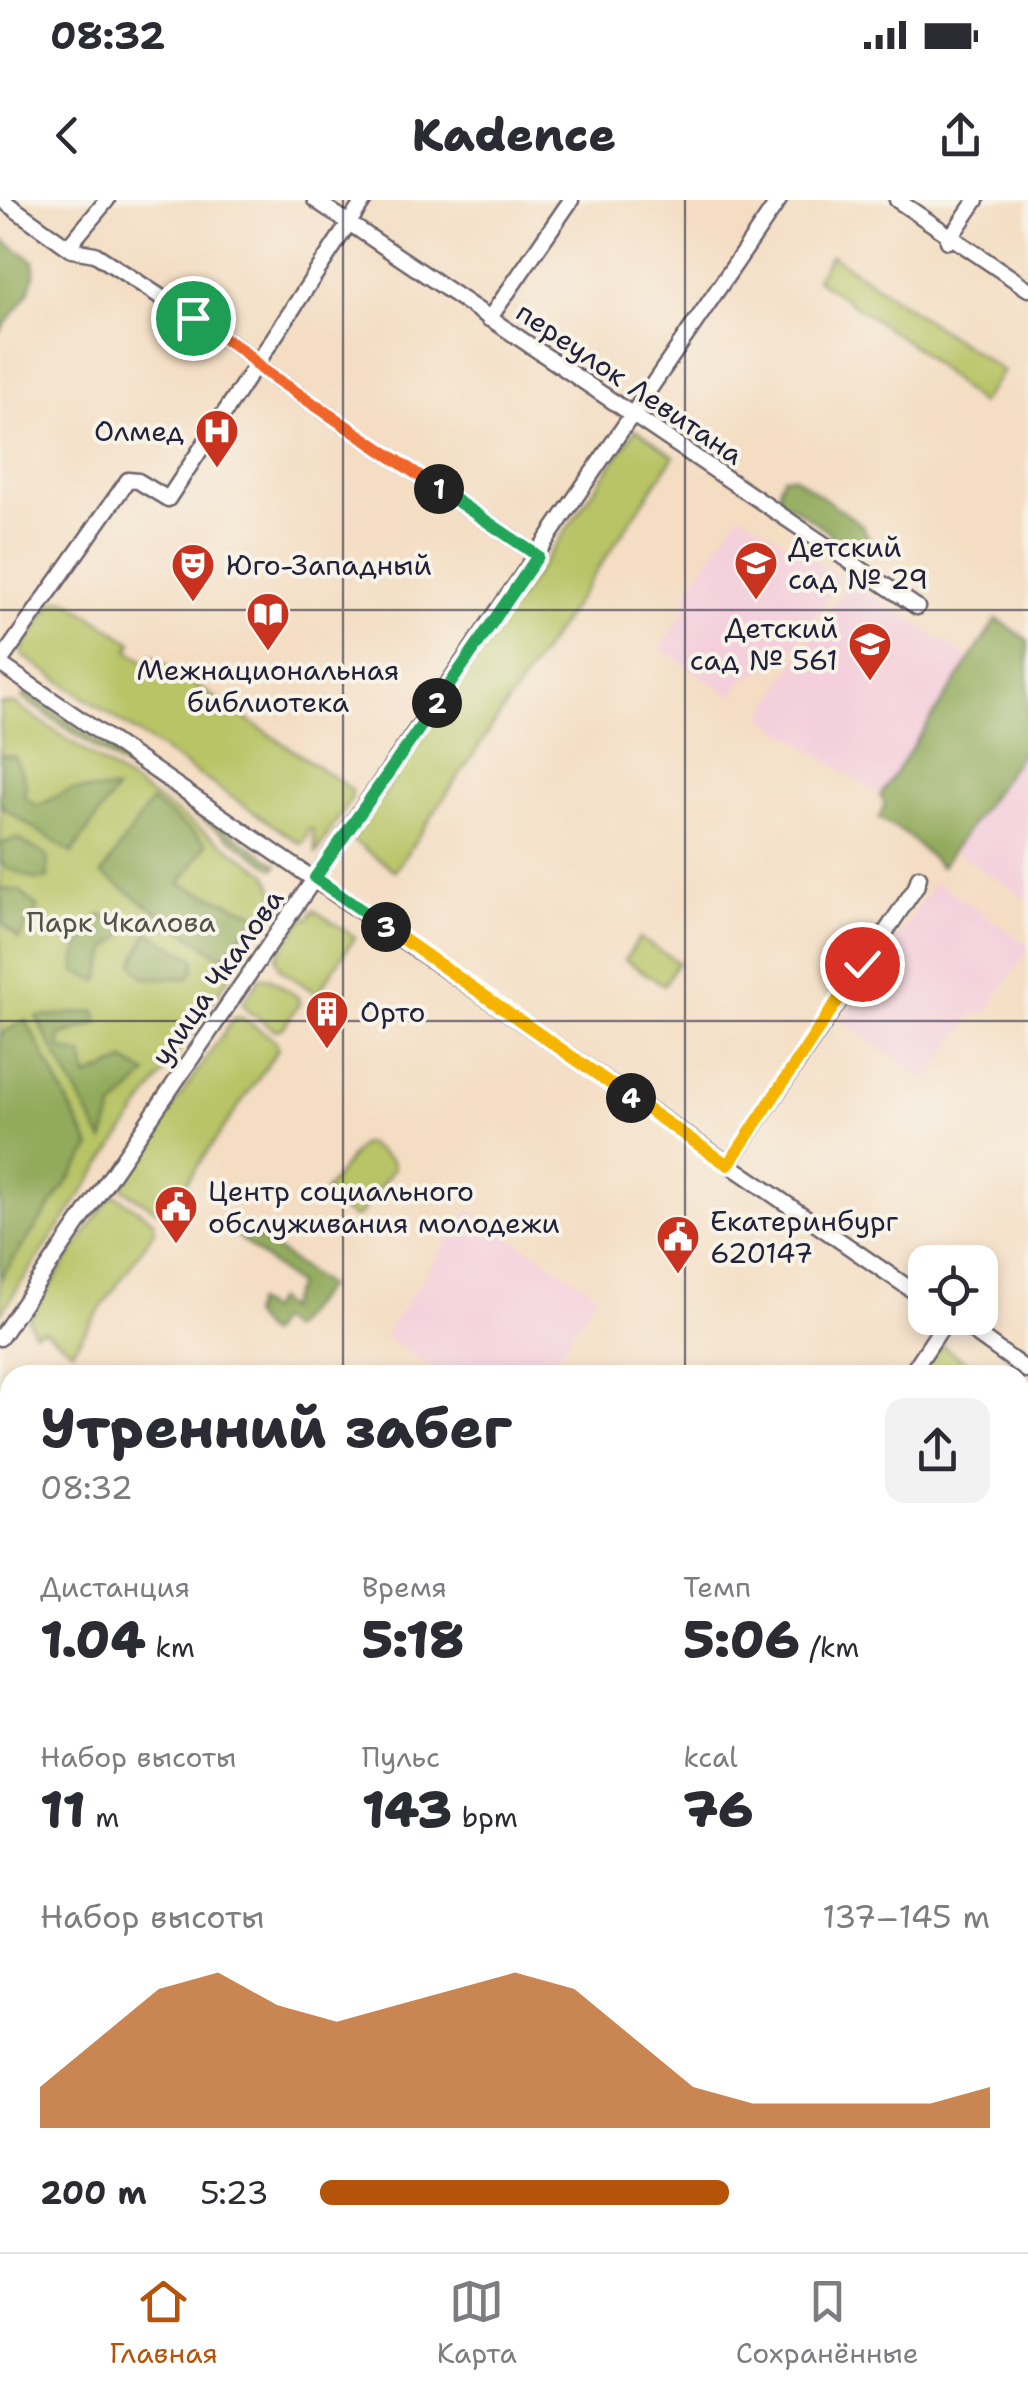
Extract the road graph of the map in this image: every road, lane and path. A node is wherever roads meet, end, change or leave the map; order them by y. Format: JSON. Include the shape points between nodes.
{"nodes":[{"id":1,"x":2,"y":200,"type":"edge"},
{"id":2,"x":107,"y":200,"type":"edge"},
{"id":3,"x":315,"y":200,"type":"edge"},
{"id":4,"x":364,"y":200,"type":"edge"},
{"id":5,"x":571,"y":200,"type":"edge"},
{"id":6,"x":779,"y":200,"type":"edge"},
{"id":7,"x":897,"y":200,"type":"edge"},
{"id":8,"x":976,"y":200,"type":"edge"},
{"id":9,"x":348,"y":223,"type":"junction"},
{"id":10,"x":949,"y":240,"type":"junction"},
{"id":11,"x":68,"y":247,"type":"junction"},
{"id":12,"x":1028,"y":289,"type":"edge"},
{"id":13,"x":490,"y":319,"type":"junction"},
{"id":14,"x":256,"y":361,"type":"junction"},
{"id":15,"x":632,"y":413,"type":"junction"},
{"id":16,"x":538,"y":556,"type":"junction"},
{"id":17,"x":917,"y":606,"type":"dead end"},
{"id":18,"x":0,"y":663,"type":"edge"},
{"id":19,"x":919,"y":876,"type":"dead end"},
{"id":20,"x":315,"y":878,"type":"junction"},
{"id":21,"x":728,"y":1165,"type":"junction"},
{"id":22,"x":908,"y":1287,"type":"edge"},
{"id":23,"x":939,"y":1335,"type":"edge"},
{"id":24,"x":976,"y":1335,"type":"edge"},
{"id":25,"x":0,"y":1338,"type":"edge"},
{"id":26,"x":917,"y":1365,"type":"edge"},
{"id":27,"x":1019,"y":1365,"type":"edge"}],
"edges":[{"from":1,"to":11,"type":"street"},
{"from":2,"to":11,"type":"street"},
{"from":3,"to":9,"type":"street","name":"переулок Левитана"},
{"from":4,"to":9,"type":"street"},
{"from":5,"to":13,"type":"street"},
{"from":6,"to":15,"type":"street","name":"улица Чкалова"},
{"from":7,"to":10,"type":"street"},
{"from":8,"to":10,"type":"street"},
{"from":9,"to":13,"type":"street","name":"переулок Левитана"},
{"from":9,"to":14,"type":"street"},
{"from":10,"to":12,"type":"street"},
{"from":11,"to":14,"type":"street","via":[[95,254]]},
{"from":13,"to":15,"type":"street","name":"переулок Левитана"},
{"from":14,"to":16,"type":"street"},
{"from":14,"to":18,"type":"street","via":[[168,499],[128,480]]},
{"from":15,"to":16,"type":"street","name":"улица Чкалова"},
{"from":15,"to":17,"type":"street","name":"переулок Левитана"},
{"from":16,"to":20,"type":"street","name":"улица Чкалова"},
{"from":18,"to":20,"type":"street"},
{"from":19,"to":21,"type":"street"},
{"from":20,"to":21,"type":"street"},
{"from":20,"to":25,"type":"street","name":"улица Чкалова"},
{"from":21,"to":22,"type":"street"},
{"from":23,"to":26,"type":"street"},
{"from":24,"to":27,"type":"street"}]}
